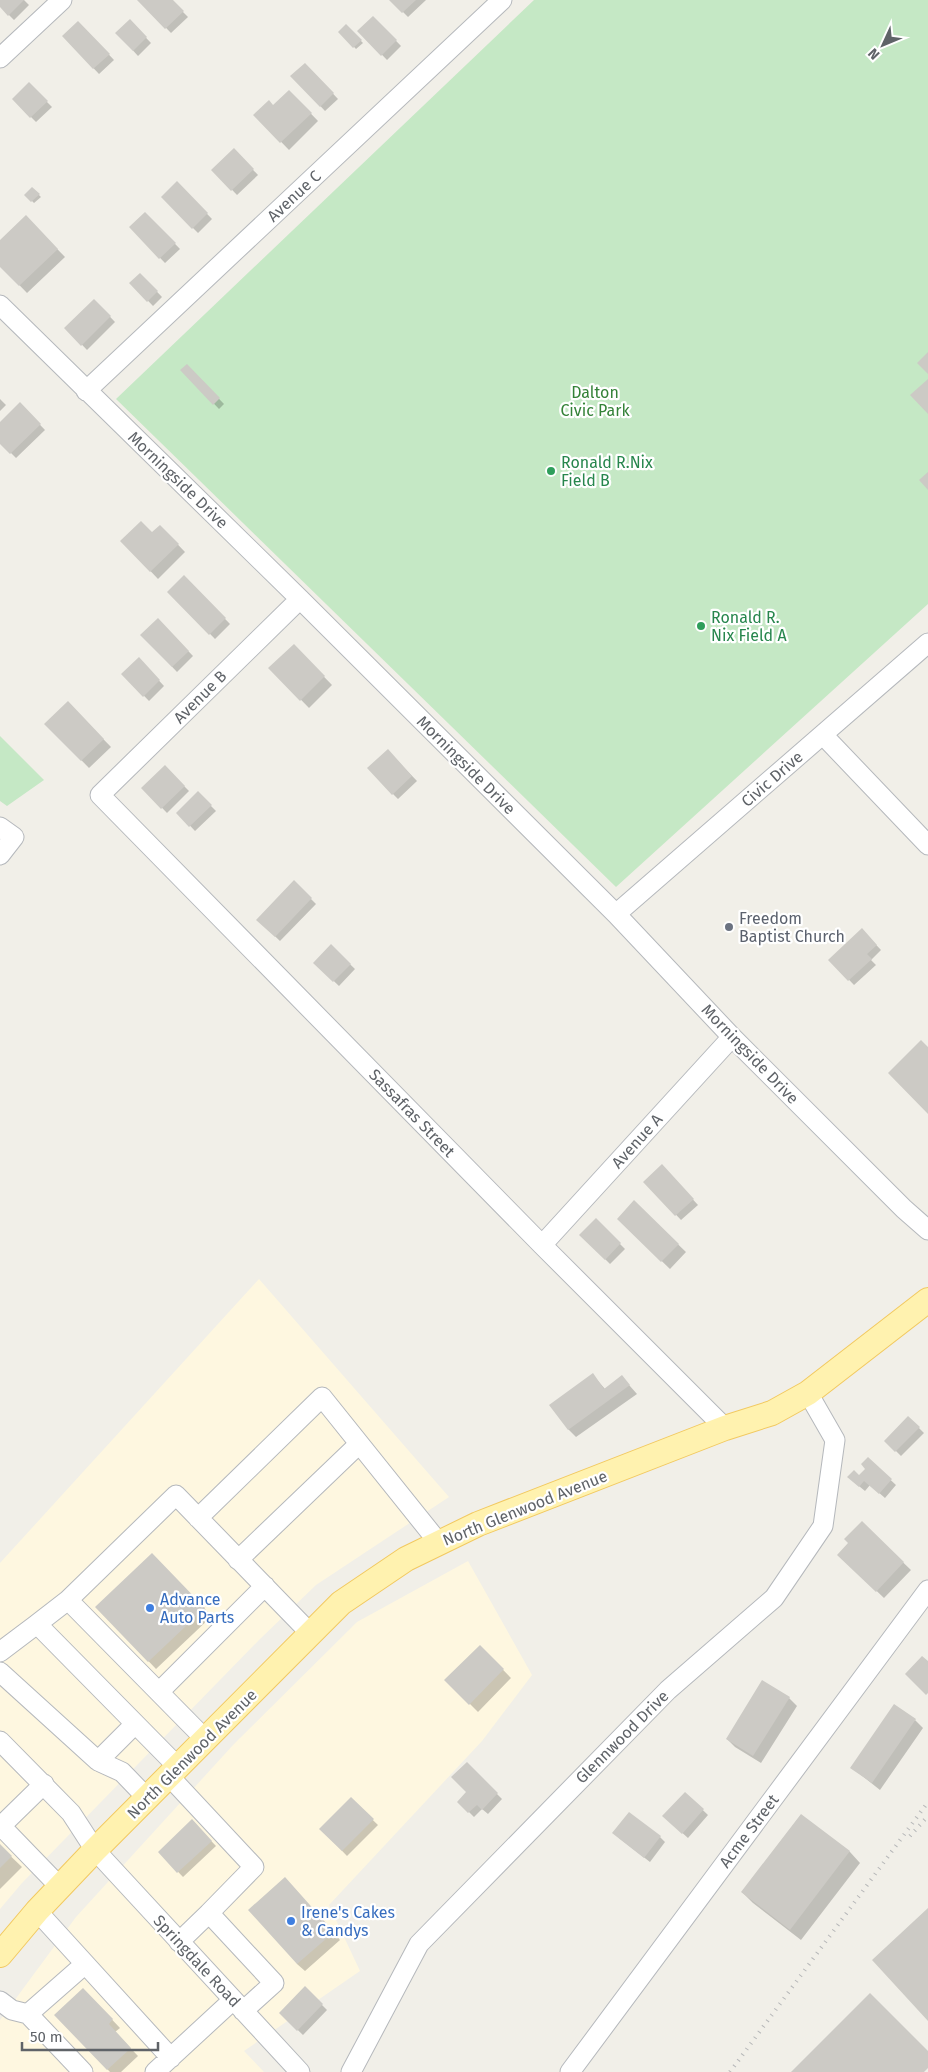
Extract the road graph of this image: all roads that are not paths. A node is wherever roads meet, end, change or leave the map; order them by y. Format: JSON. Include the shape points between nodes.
{"nodes":[{"id":1,"x":62,"y":0,"type":"edge"},
{"id":2,"x":502,"y":0,"type":"edge"},
{"id":3,"x":0,"y":58,"type":"edge"},
{"id":4,"x":0,"y":305,"type":"edge"},
{"id":5,"x":86,"y":391,"type":"junction"},
{"id":6,"x":300,"y":599,"type":"junction"},
{"id":7,"x":928,"y":643,"type":"edge"},
{"id":8,"x":823,"y":735,"type":"junction"},
{"id":9,"x":100,"y":796,"type":"joint"},
{"id":10,"x":0,"y":827,"type":"edge"},
{"id":11,"x":928,"y":845,"type":"edge"},
{"id":12,"x":0,"y":856,"type":"edge"},
{"id":13,"x":616,"y":914,"type":"junction"},
{"id":14,"x":732,"y":1037,"type":"junction"},
{"id":15,"x":928,"y":1230,"type":"edge"},
{"id":16,"x":542,"y":1245,"type":"junction"},
{"id":17,"x":928,"y":1300,"type":"edge"},
{"id":18,"x":808,"y":1393,"type":"junction"},
{"id":19,"x":725,"y":1428,"type":"junction"},
{"id":20,"x":359,"y":1444,"type":"junction"},
{"id":21,"x":198,"y":1518,"type":"junction"},
{"id":22,"x":439,"y":1543,"type":"junction"},
{"id":23,"x":238,"y":1560,"type":"junction"},
{"id":24,"x":264,"y":1586,"type":"junction"},
{"id":25,"x":928,"y":1590,"type":"edge"},
{"id":26,"x":68,"y":1600,"type":"junction"},
{"id":27,"x":37,"y":1624,"type":"junction"},
{"id":28,"x":311,"y":1634,"type":"junction"},
{"id":29,"x":0,"y":1652,"type":"edge"},
{"id":30,"x":0,"y":1672,"type":"edge"},
{"id":31,"x":159,"y":1692,"type":"junction"},
{"id":32,"x":135,"y":1724,"type":"junction"},
{"id":33,"x":206,"y":1740,"type":"junction"},
{"id":34,"x":0,"y":1741,"type":"edge"},
{"id":35,"x":98,"y":1761,"type":"junction"},
{"id":36,"x":174,"y":1772,"type":"junction"},
{"id":37,"x":44,"y":1784,"type":"junction"},
{"id":38,"x":147,"y":1798,"type":"junction"},
{"id":39,"x":95,"y":1850,"type":"junction"},
{"id":40,"x":60,"y":1888,"type":"junction"},
{"id":41,"x":37,"y":1911,"type":"junction"},
{"id":42,"x":210,"y":1913,"type":"junction"},
{"id":43,"x":179,"y":1942,"type":"junction"},
{"id":44,"x":4,"y":1943,"type":"edge"},
{"id":45,"x":85,"y":1964,"type":"junction"},
{"id":46,"x":0,"y":2001,"type":"edge"},
{"id":47,"x":238,"y":2006,"type":"junction"},
{"id":48,"x":28,"y":2014,"type":"junction"},
{"id":49,"x":171,"y":2058,"type":"junction"},
{"id":50,"x":83,"y":2072,"type":"edge"},
{"id":51,"x":155,"y":2072,"type":"edge"},
{"id":52,"x":300,"y":2072,"type":"edge"},
{"id":53,"x":351,"y":2072,"type":"edge"},
{"id":54,"x":570,"y":2072,"type":"edge"}],
"edges":[{"from":1,"to":3,"type":"street"},
{"from":2,"to":5,"type":"street","name":"Avenue C"},
{"from":4,"to":5,"type":"street","name":"Morningside Drive"},
{"from":5,"to":6,"type":"street","name":"Morningside Drive"},
{"from":6,"to":9,"type":"street","name":"Avenue B"},
{"from":6,"to":13,"type":"street","name":"Morningside Drive"},
{"from":7,"to":8,"type":"street","name":"Civic Drive"},
{"from":8,"to":11,"type":"street"},
{"from":8,"to":13,"type":"street","name":"Civic Drive"},
{"from":9,"to":16,"type":"street","name":"Sassafras Street"},
{"from":10,"to":12,"type":"street","via":[[14,837]]},
{"from":13,"to":14,"type":"street","name":"Morningside Drive"},
{"from":14,"to":15,"type":"street","name":"Morningside Drive"},
{"from":14,"to":16,"type":"street","name":"Avenue A"},
{"from":16,"to":19,"type":"street","name":"Sassafras Street"},
{"from":17,"to":18,"type":"main road","name":"North Glenwood Avenue"},
{"from":18,"to":19,"type":"main road","name":"North Glenwood Avenue","via":[[772,1413]]},
{"from":18,"to":53,"type":"street","name":"Glennwood Drive","via":[[835,1440],[823,1526],[818,1534],[774,1598],[668,1690],[419,1944]]},
{"from":19,"to":22,"type":"main road","name":"North Glenwood Avenue","via":[[478,1524]]},
{"from":20,"to":21,"type":"street","via":[[322,1397]]},
{"from":20,"to":22,"type":"street"},
{"from":20,"to":23,"type":"street"},
{"from":21,"to":23,"type":"street"},
{"from":21,"to":26,"type":"street","via":[[176,1495]]},
{"from":22,"to":28,"type":"main road","name":"North Glenwood Avenue","via":[[406,1560],[341,1603]]},
{"from":23,"to":24,"type":"street"},
{"from":24,"to":28,"type":"street"},
{"from":24,"to":31,"type":"street"},
{"from":25,"to":54,"type":"street","name":"Acme Street"},
{"from":26,"to":27,"type":"street"},
{"from":26,"to":31,"type":"street"},
{"from":27,"to":29,"type":"street"},
{"from":27,"to":32,"type":"street"},
{"from":28,"to":33,"type":"main road","name":"North Glenwood Avenue"},
{"from":30,"to":35,"type":"street"},
{"from":31,"to":33,"type":"street"},
{"from":32,"to":35,"type":"street"},
{"from":32,"to":36,"type":"street"},
{"from":33,"to":36,"type":"main road","name":"North Glenwood Avenue"},
{"from":34,"to":37,"type":"street","name":"Springdale Road"},
{"from":35,"to":38,"type":"street","via":[[122,1772]]},
{"from":36,"to":38,"type":"main road","name":"North Glenwood Avenue"},
{"from":36,"to":42,"type":"street","via":[[254,1867]]},
{"from":37,"to":39,"type":"street","name":"Springdale Road","via":[[71,1813]]},
{"from":37,"to":40,"type":"street","via":[[1,1826]]},
{"from":38,"to":39,"type":"main road","name":"North Glenwood Avenue"},
{"from":39,"to":40,"type":"main road","name":"North Glenwood Avenue"},
{"from":39,"to":43,"type":"street","name":"Springdale Road"},
{"from":40,"to":41,"type":"main road","name":"North Glenwood Avenue"},
{"from":41,"to":44,"type":"main road","name":"North Glenwood Avenue"},
{"from":41,"to":45,"type":"street"},
{"from":42,"to":43,"type":"street"},
{"from":42,"to":47,"type":"street","via":[[274,1983]]},
{"from":43,"to":47,"type":"street","name":"Springdale Road"},
{"from":45,"to":48,"type":"street"},
{"from":45,"to":49,"type":"street"},
{"from":46,"to":48,"type":"street","via":[[12,2010]]},
{"from":47,"to":49,"type":"street"},
{"from":47,"to":52,"type":"street","name":"Springdale Road"},
{"from":48,"to":50,"type":"street"},
{"from":49,"to":51,"type":"street"}]}
